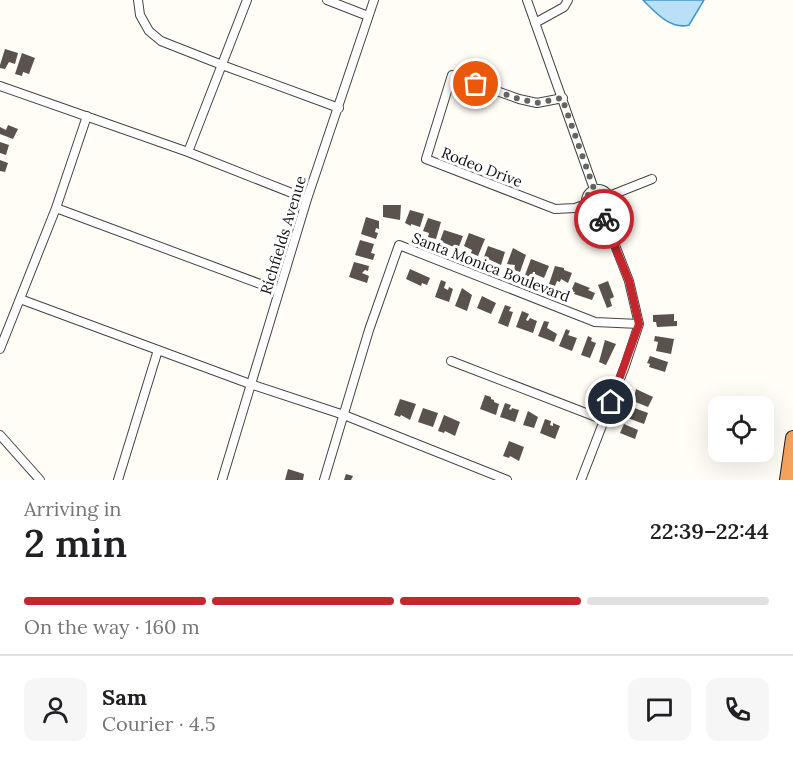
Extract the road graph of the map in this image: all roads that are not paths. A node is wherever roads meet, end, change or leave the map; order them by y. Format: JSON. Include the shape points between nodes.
{"nodes":[{"id":1,"x":138,"y":0,"type":"edge"},
{"id":2,"x":247,"y":0,"type":"edge"},
{"id":3,"x":327,"y":0,"type":"edge"},
{"id":4,"x":374,"y":0,"type":"edge"},
{"id":5,"x":527,"y":0,"type":"edge"},
{"id":6,"x":568,"y":0,"type":"edge"},
{"id":7,"x":368,"y":16,"type":"junction"},
{"id":8,"x":535,"y":23,"type":"junction"},
{"id":9,"x":222,"y":65,"type":"junction"},
{"id":10,"x":0,"y":86,"type":"edge"},
{"id":11,"x":562,"y":98,"type":"junction"},
{"id":12,"x":339,"y":108,"type":"junction"},
{"id":13,"x":87,"y":116,"type":"junction"},
{"id":14,"x":188,"y":152,"type":"junction"},
{"id":15,"x":652,"y":179,"type":"dead end"},
{"id":16,"x":594,"y":189,"type":"junction"},
{"id":17,"x":609,"y":196,"type":"junction"},
{"id":18,"x":307,"y":199,"type":"junction"},
{"id":19,"x":586,"y":204,"type":"junction"},
{"id":20,"x":56,"y":208,"type":"junction"},
{"id":21,"x":602,"y":212,"type":"junction"},
{"id":22,"x":279,"y":291,"type":"junction"},
{"id":23,"x":20,"y":299,"type":"junction"},
{"id":24,"x":639,"y":324,"type":"junction"},
{"id":25,"x":0,"y":349,"type":"edge"},
{"id":26,"x":158,"y":350,"type":"junction"},
{"id":27,"x":452,"y":361,"type":"dead end"},
{"id":28,"x":250,"y":384,"type":"junction"},
{"id":29,"x":344,"y":415,"type":"junction"},
{"id":30,"x":604,"y":420,"type":"junction"},
{"id":31,"x":0,"y":435,"type":"edge"},
{"id":32,"x":793,"y":438,"type":"edge"},
{"id":33,"x":40,"y":480,"type":"edge"},
{"id":34,"x":118,"y":480,"type":"edge"},
{"id":35,"x":222,"y":480,"type":"edge"},
{"id":36,"x":324,"y":480,"type":"edge"},
{"id":37,"x":507,"y":480,"type":"edge"},
{"id":38,"x":581,"y":480,"type":"edge"},
{"id":39,"x":787,"y":480,"type":"edge"}],
"edges":[{"from":1,"to":9,"type":"street","via":[[140,15],[149,31],[161,41]]},
{"from":2,"to":9,"type":"street"},
{"from":3,"to":7,"type":"street"},
{"from":4,"to":7,"type":"street","name":"Richfields Avenue"},
{"from":5,"to":8,"type":"street"},
{"from":6,"to":8,"type":"street","via":[[564,7]]},
{"from":7,"to":12,"type":"street","name":"Richfields Avenue"},
{"from":8,"to":11,"type":"street"},
{"from":9,"to":12,"type":"street"},
{"from":9,"to":14,"type":"street"},
{"from":10,"to":13,"type":"street"},
{"from":11,"to":16,"type":"street"},
{"from":11,"to":19,"type":"street","name":"Rodeo Drive","via":[[537,103],[452,75],[426,159],[555,209]]},
{"from":12,"to":18,"type":"street","name":"Richfields Avenue"},
{"from":13,"to":14,"type":"street"},
{"from":13,"to":20,"type":"street"},
{"from":14,"to":18,"type":"street"},
{"from":15,"to":17,"type":"street"},
{"from":16,"to":17,"type":"street","via":[[604,190]]},
{"from":16,"to":19,"type":"street","via":[[586,197]]},
{"from":17,"to":21,"type":"street","via":[[609,206]]},
{"from":18,"to":22,"type":"street","name":"Richfields Avenue"},
{"from":19,"to":21,"type":"street","via":[[591,210]]},
{"from":20,"to":22,"type":"street"},
{"from":20,"to":23,"type":"street"},
{"from":21,"to":24,"type":"street","via":[[629,281]]},
{"from":22,"to":28,"type":"street","name":"Richfields Avenue"},
{"from":23,"to":25,"type":"street"},
{"from":23,"to":26,"type":"street"},
{"from":24,"to":29,"type":"street","name":"Santa Monica Boulevard","via":[[595,322],[399,245]]},
{"from":24,"to":30,"type":"street"},
{"from":26,"to":28,"type":"street"},
{"from":26,"to":34,"type":"street"},
{"from":27,"to":30,"type":"street"},
{"from":28,"to":29,"type":"street"},
{"from":28,"to":35,"type":"street","name":"Richfields Avenue"},
{"from":29,"to":36,"type":"street","name":"Santa Monica Boulevard"},
{"from":29,"to":37,"type":"street"},
{"from":30,"to":38,"type":"street"},
{"from":31,"to":33,"type":"street"},
{"from":32,"to":39,"type":"highway"}]}
